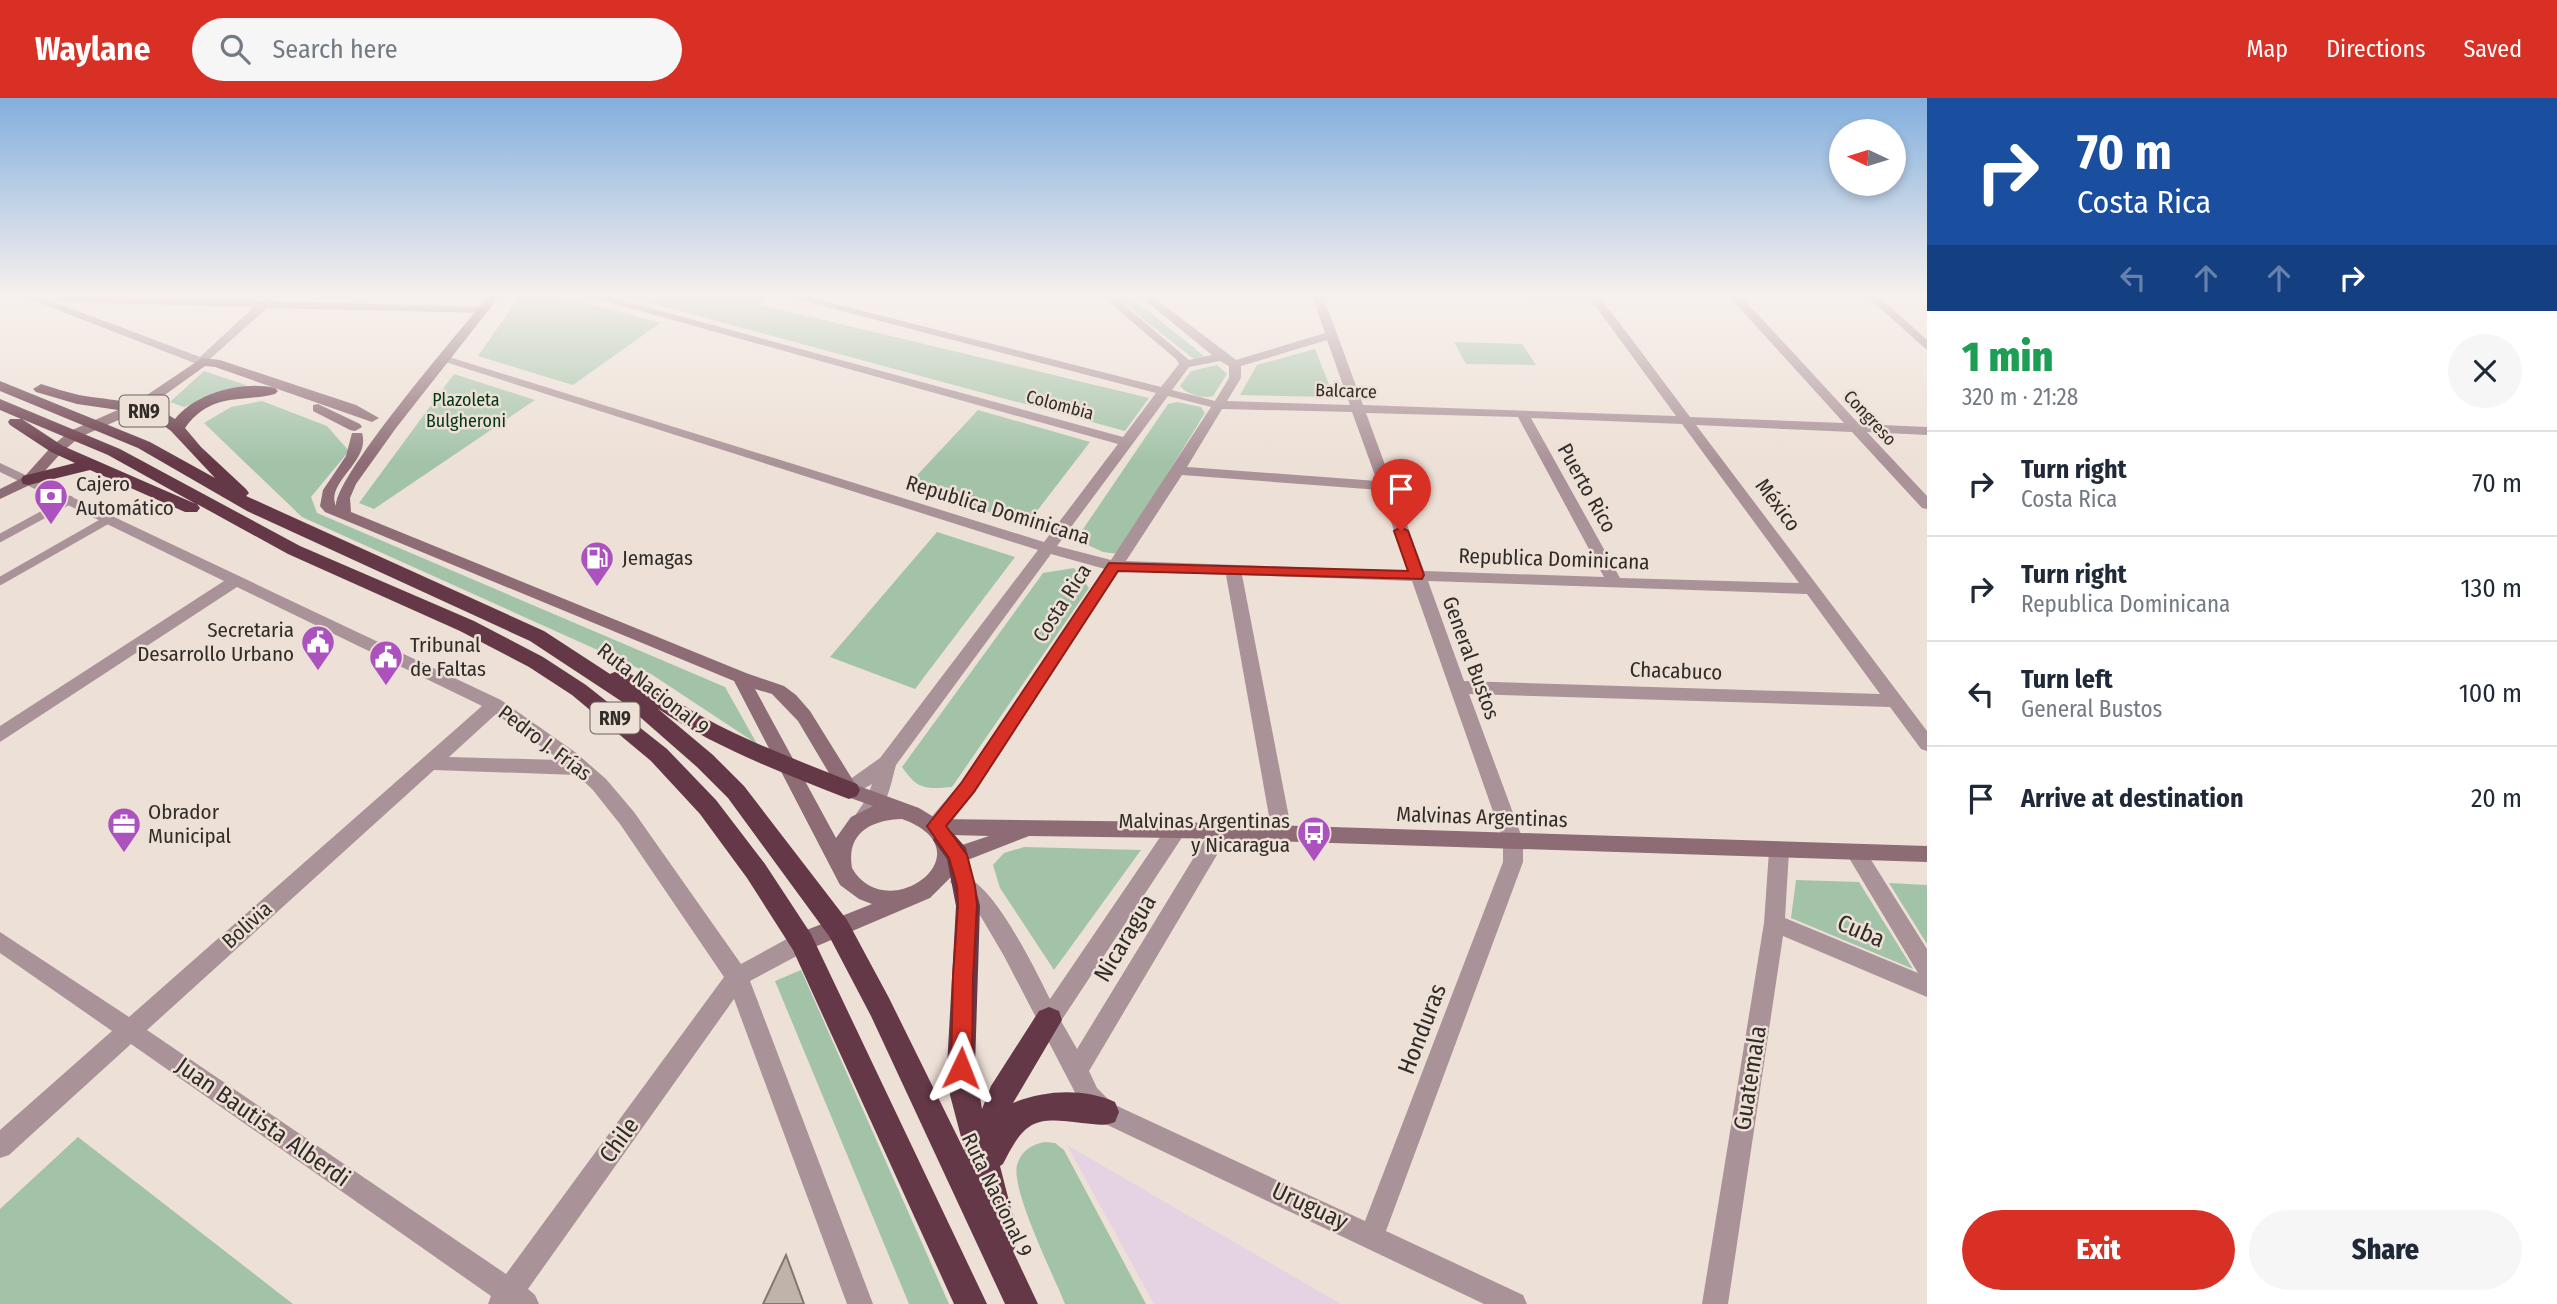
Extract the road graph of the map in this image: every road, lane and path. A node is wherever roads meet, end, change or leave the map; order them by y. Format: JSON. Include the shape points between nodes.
{"nodes":[{"id":1,"x":173,"y":349,"type":"edge"},
{"id":2,"x":217,"y":349,"type":"edge"},
{"id":3,"x":454,"y":349,"type":"edge"},
{"id":4,"x":786,"y":349,"type":"edge"},
{"id":5,"x":993,"y":349,"type":"edge"},
{"id":6,"x":1172,"y":349,"type":"edge"},
{"id":7,"x":1213,"y":349,"type":"edge"},
{"id":8,"x":1280,"y":349,"type":"edge"},
{"id":9,"x":1336,"y":349,"type":"edge"},
{"id":10,"x":1633,"y":349,"type":"edge"},
{"id":11,"x":1783,"y":349,"type":"edge"},
{"id":12,"x":1222,"y":356,"type":"junction"},
{"id":13,"x":445,"y":360,"type":"junction"},
{"id":14,"x":202,"y":362,"type":"junction"},
{"id":15,"x":1185,"y":364,"type":"junction"},
{"id":16,"x":1235,"y":364,"type":"junction"},
{"id":17,"x":0,"y":383,"type":"edge"},
{"id":18,"x":270,"y":391,"type":"junction"},
{"id":19,"x":1163,"y":393,"type":"junction"},
{"id":20,"x":412,"y":400,"type":"junction"},
{"id":21,"x":0,"y":404,"type":"edge"},
{"id":22,"x":1217,"y":405,"type":"junction"},
{"id":23,"x":135,"y":408,"type":"junction"},
{"id":24,"x":1356,"y":409,"type":"junction"},
{"id":25,"x":0,"y":411,"type":"edge"},
{"id":26,"x":1522,"y":414,"type":"junction"},
{"id":27,"x":375,"y":418,"type":"junction"},
{"id":28,"x":1686,"y":420,"type":"junction"},
{"id":29,"x":96,"y":423,"type":"junction"},
{"id":30,"x":177,"y":428,"type":"junction"},
{"id":31,"x":389,"y":428,"type":"junction"},
{"id":32,"x":1855,"y":428,"type":"junction"},
{"id":33,"x":356,"y":431,"type":"junction"},
{"id":34,"x":1927,"y":431,"type":"edge"},
{"id":35,"x":75,"y":434,"type":"junction"},
{"id":36,"x":1125,"y":442,"type":"junction"},
{"id":37,"x":57,"y":449,"type":"junction"},
{"id":38,"x":92,"y":464,"type":"junction"},
{"id":39,"x":0,"y":467,"type":"edge"},
{"id":40,"x":1178,"y":471,"type":"junction"},
{"id":41,"x":29,"y":480,"type":"junction"},
{"id":42,"x":1385,"y":486,"type":"junction"},
{"id":43,"x":0,"y":495,"type":"edge"},
{"id":44,"x":69,"y":500,"type":"junction"},
{"id":45,"x":1927,"y":505,"type":"edge"},
{"id":46,"x":243,"y":513,"type":"junction"},
{"id":47,"x":344,"y":514,"type":"junction"},
{"id":48,"x":109,"y":519,"type":"junction"},
{"id":49,"x":0,"y":538,"type":"edge"},
{"id":50,"x":1046,"y":548,"type":"junction"},
{"id":51,"x":1114,"y":566,"type":"junction"},
{"id":52,"x":1233,"y":570,"type":"junction"},
{"id":53,"x":0,"y":571,"type":"edge"},
{"id":54,"x":9,"y":575,"type":"junction"},
{"id":55,"x":1417,"y":575,"type":"junction"},
{"id":56,"x":0,"y":581,"type":"edge"},
{"id":57,"x":235,"y":581,"type":"junction"},
{"id":58,"x":1615,"y":582,"type":"junction"},
{"id":59,"x":1811,"y":589,"type":"junction"},
{"id":60,"x":575,"y":659,"type":"junction"},
{"id":61,"x":740,"y":677,"type":"junction"},
{"id":62,"x":1457,"y":687,"type":"junction"},
{"id":63,"x":1895,"y":701,"type":"junction"},
{"id":64,"x":495,"y":705,"type":"junction"},
{"id":65,"x":0,"y":735,"type":"edge"},
{"id":66,"x":1927,"y":744,"type":"edge"},
{"id":67,"x":429,"y":763,"type":"junction"},
{"id":68,"x":887,"y":763,"type":"junction"},
{"id":69,"x":581,"y":768,"type":"junction"},
{"id":70,"x":789,"y":768,"type":"junction"},
{"id":71,"x":849,"y":790,"type":"junction"},
{"id":72,"x":876,"y":802,"type":"junction"},
{"id":73,"x":912,"y":813,"type":"junction"},
{"id":74,"x":856,"y":826,"type":"junction"},
{"id":75,"x":1035,"y":827,"type":"junction"},
{"id":76,"x":1176,"y":830,"type":"junction"},
{"id":77,"x":1220,"y":832,"type":"junction"},
{"id":78,"x":1282,"y":833,"type":"junction"},
{"id":79,"x":1513,"y":840,"type":"junction"},
{"id":80,"x":944,"y":847,"type":"junction"},
{"id":81,"x":1779,"y":851,"type":"junction"},
{"id":82,"x":1856,"y":853,"type":"junction"},
{"id":83,"x":1927,"y":854,"type":"edge"},
{"id":84,"x":844,"y":872,"type":"junction"},
{"id":85,"x":966,"y":886,"type":"junction"},
{"id":86,"x":901,"y":899,"type":"junction"},
{"id":87,"x":1774,"y":923,"type":"junction"},
{"id":88,"x":838,"y":928,"type":"junction"},
{"id":89,"x":0,"y":941,"type":"edge"},
{"id":90,"x":802,"y":942,"type":"junction"},
{"id":91,"x":1927,"y":968,"type":"edge"},
{"id":92,"x":737,"y":977,"type":"junction"},
{"id":93,"x":1927,"y":987,"type":"edge"},
{"id":94,"x":1049,"y":1020,"type":"junction"},
{"id":95,"x":129,"y":1030,"type":"junction"},
{"id":96,"x":1076,"y":1071,"type":"junction"},
{"id":97,"x":1105,"y":1112,"type":"junction"},
{"id":98,"x":0,"y":1146,"type":"edge"},
{"id":99,"x":984,"y":1171,"type":"junction"},
{"id":100,"x":1373,"y":1235,"type":"junction"},
{"id":101,"x":512,"y":1300,"type":"edge"},
{"id":102,"x":860,"y":1304,"type":"edge"},
{"id":103,"x":971,"y":1304,"type":"edge"},
{"id":104,"x":1023,"y":1304,"type":"edge"},
{"id":105,"x":1514,"y":1304,"type":"edge"},
{"id":106,"x":1715,"y":1304,"type":"edge"}],
"edges":[{"from":1,"to":14,"type":"street"},
{"from":2,"to":14,"type":"street"},
{"from":3,"to":13,"type":"street"},
{"from":4,"to":36,"type":"street","name":"Colombia"},
{"from":5,"to":19,"type":"street","name":"Balcarce"},
{"from":6,"to":15,"type":"street"},
{"from":7,"to":12,"type":"street"},
{"from":8,"to":16,"type":"street"},
{"from":9,"to":24,"type":"street","name":"General Bustos"},
{"from":10,"to":28,"type":"street","name":"México"},
{"from":11,"to":32,"type":"street","name":"Congreso"},
{"from":12,"to":15,"type":"street"},
{"from":12,"to":16,"type":"street"},
{"from":13,"to":20,"type":"street"},
{"from":13,"to":50,"type":"street","name":"Republica Dominicana"},
{"from":14,"to":18,"type":"street","via":[[207,368]]},
{"from":14,"to":23,"type":"street"},
{"from":14,"to":27,"type":"street"},
{"from":15,"to":19,"type":"street","name":"Costa Rica"},
{"from":16,"to":22,"type":"street","name":"Costa Rica","via":[[1235,378]]},
{"from":17,"to":23,"type":"highway","number":"RN9"},
{"from":17,"to":29,"type":"highway","name":"Ruta Nacional 9","number":"RN9"},
{"from":18,"to":30,"type":"highway","via":[[219,396],[195,407]]},
{"from":18,"to":33,"type":"street","via":[[330,412]]},
{"from":19,"to":22,"type":"street","name":"Balcarce"},
{"from":19,"to":36,"type":"street","name":"Costa Rica"},
{"from":20,"to":27,"type":"street"},
{"from":20,"to":31,"type":"street"},
{"from":21,"to":35,"type":"highway","name":"Ruta Nacional 9","number":"RN9"},
{"from":22,"to":24,"type":"street","name":"Balcarce"},
{"from":22,"to":40,"type":"street","name":"Costa Rica"},
{"from":23,"to":29,"type":"street"},
{"from":23,"to":30,"type":"highway","number":"RN9"},
{"from":24,"to":26,"type":"street","name":"Balcarce"},
{"from":24,"to":42,"type":"street","name":"General Bustos"},
{"from":25,"to":37,"type":"highway","number":"RN9"},
{"from":26,"to":28,"type":"street","name":"Balcarce"},
{"from":26,"to":58,"type":"street","name":"Puerto Rico"},
{"from":27,"to":31,"type":"street","via":[[388,419]]},
{"from":27,"to":33,"type":"street"},
{"from":28,"to":32,"type":"street","name":"Balcarce"},
{"from":28,"to":59,"type":"street","name":"México"},
{"from":29,"to":35,"type":"street"},
{"from":29,"to":46,"type":"highway","name":"Ruta Nacional 9","number":"RN9","via":[[144,445]]},
{"from":30,"to":46,"type":"highway","number":"RN9","via":[[219,470]]},
{"from":31,"to":33,"type":"street","via":[[372,437]]},
{"from":31,"to":47,"type":"street","via":[[349,484],[343,498]]},
{"from":32,"to":34,"type":"street","name":"Balcarce"},
{"from":32,"to":45,"type":"street","name":"Congreso"},
{"from":33,"to":47,"type":"street","via":[[355,454],[326,497],[327,506]]},
{"from":35,"to":37,"type":"street"},
{"from":35,"to":46,"type":"highway","name":"Ruta Nacional 9","number":"RN9"},
{"from":36,"to":50,"type":"street","name":"Costa Rica"},
{"from":37,"to":38,"type":"highway","number":"RN9"},
{"from":37,"to":41,"type":"street"},
{"from":38,"to":41,"type":"highway"},
{"from":38,"to":46,"type":"highway","number":"RN9","via":[[191,508]]},
{"from":39,"to":41,"type":"street","name":"Pedro J. Frías"},
{"from":40,"to":42,"type":"street"},
{"from":40,"to":51,"type":"street","name":"Costa Rica"},
{"from":41,"to":43,"type":"street"},
{"from":41,"to":44,"type":"street","name":"Pedro J. Frías"},
{"from":42,"to":55,"type":"street","name":"General Bustos"},
{"from":44,"to":48,"type":"street","name":"Pedro J. Frías"},
{"from":44,"to":49,"type":"lane"},
{"from":46,"to":60,"type":"highway","name":"Ruta Nacional 9","number":"RN9","via":[[492,614]]},
{"from":46,"to":90,"type":"highway","name":"Ruta Nacional 9","number":"RN9","via":[[293,550],[491,638],[579,690],[683,779],[756,871]]},
{"from":47,"to":61,"type":"street"},
{"from":48,"to":54,"type":"lane"},
{"from":48,"to":57,"type":"street","name":"Pedro J. Frías"},
{"from":50,"to":51,"type":"street","name":"Republica Dominicana"},
{"from":50,"to":68,"type":"street","name":"Costa Rica"},
{"from":51,"to":52,"type":"street","name":"Republica Dominicana"},
{"from":51,"to":80,"type":"street","name":"Costa Rica","via":[[968,787]]},
{"from":52,"to":55,"type":"street","name":"Republica Dominicana"},
{"from":52,"to":78,"type":"street"},
{"from":53,"to":54,"type":"lane"},
{"from":54,"to":56,"type":"lane"},
{"from":55,"to":58,"type":"street","name":"Republica Dominicana"},
{"from":55,"to":62,"type":"street","name":"General Bustos"},
{"from":57,"to":64,"type":"street","name":"Pedro J. Frías"},
{"from":57,"to":65,"type":"street"},
{"from":58,"to":59,"type":"street","name":"Republica Dominicana"},
{"from":59,"to":63,"type":"street","name":"México"},
{"from":60,"to":70,"type":"highway","via":[[634,683],[695,722]]},
{"from":60,"to":88,"type":"highway","name":"Ruta Nacional 9","number":"RN9","via":[[672,731],[736,792]]},
{"from":61,"to":70,"type":"street"},
{"from":61,"to":71,"type":"street","via":[[778,690],[790,700]]},
{"from":62,"to":63,"type":"street","name":"Chacabuco"},
{"from":62,"to":79,"type":"street","name":"General Bustos"},
{"from":63,"to":66,"type":"street","name":"México"},
{"from":64,"to":67,"type":"street","name":"Bolivia"},
{"from":64,"to":69,"type":"street","name":"Pedro J. Frías"},
{"from":67,"to":69,"type":"street"},
{"from":67,"to":95,"type":"street","name":"Bolivia"},
{"from":68,"to":71,"type":"street","name":"Costa Rica"},
{"from":68,"to":72,"type":"street","name":"Costa Rica"},
{"from":69,"to":92,"type":"street","name":"Pedro J. Frías","via":[[627,818]]},
{"from":70,"to":71,"type":"highway"},
{"from":70,"to":84,"type":"street"},
{"from":71,"to":72,"type":"street"},
{"from":72,"to":73,"type":"street"},
{"from":72,"to":74,"type":"street","name":"Costa Rica"},
{"from":73,"to":74,"type":"street","via":[[882,813]]},
{"from":73,"to":80,"type":"street"},
{"from":74,"to":84,"type":"street","via":[[841,852]]},
{"from":75,"to":76,"type":"street","name":"Malvinas Argentinas"},
{"from":75,"to":80,"type":"street"},
{"from":75,"to":80,"type":"street","name":"Malvinas Argentinas"},
{"from":76,"to":77,"type":"street","name":"Malvinas Argentinas"},
{"from":76,"to":94,"type":"street","name":"Nicaragua"},
{"from":77,"to":78,"type":"street","name":"Malvinas Argentinas"},
{"from":77,"to":96,"type":"street","name":"Nicaragua"},
{"from":78,"to":79,"type":"street","name":"Malvinas Argentinas"},
{"from":79,"to":81,"type":"street","name":"Malvinas Argentinas"},
{"from":79,"to":100,"type":"street","name":"Honduras","via":[[1513,862]]},
{"from":80,"to":85,"type":"highway"},
{"from":80,"to":86,"type":"street","via":[[932,885]]},
{"from":81,"to":82,"type":"street","name":"Malvinas Argentinas"},
{"from":81,"to":87,"type":"street","name":"Guatemala"},
{"from":82,"to":83,"type":"street","name":"Malvinas Argentinas"},
{"from":82,"to":91,"type":"street"},
{"from":84,"to":86,"type":"street","via":[[866,894]]},
{"from":85,"to":94,"type":"street","via":[[984,904],[1012,948]]},
{"from":85,"to":99,"type":"highway","via":[[961,1068],[968,1117]]},
{"from":86,"to":88,"type":"street"},
{"from":87,"to":93,"type":"street","name":"Cuba"},
{"from":87,"to":106,"type":"street","name":"Guatemala"},
{"from":88,"to":90,"type":"street"},
{"from":88,"to":104,"type":"highway","name":"Ruta Nacional 9","number":"RN9"},
{"from":89,"to":95,"type":"street","name":"Juan Bautista Alberdi"},
{"from":90,"to":92,"type":"street"},
{"from":90,"to":103,"type":"highway","name":"Ruta Nacional 9","number":"RN9"},
{"from":92,"to":101,"type":"street","name":"Chile"},
{"from":92,"to":102,"type":"street","name":"Pedro J. Frías"},
{"from":94,"to":96,"type":"street"},
{"from":94,"to":99,"type":"highway","via":[[1001,1096]]},
{"from":95,"to":98,"type":"street","name":"Bolivia"},
{"from":95,"to":101,"type":"street","name":"Juan Bautista Alberdi"},
{"from":96,"to":97,"type":"street","via":[[1089,1096]]},
{"from":97,"to":99,"type":"highway","via":[[1069,1107],[1024,1114],[1013,1120]]},
{"from":97,"to":100,"type":"street","name":"Uruguay"},
{"from":99,"to":104,"type":"highway"},
{"from":100,"to":105,"type":"street","name":"Uruguay"}]}
